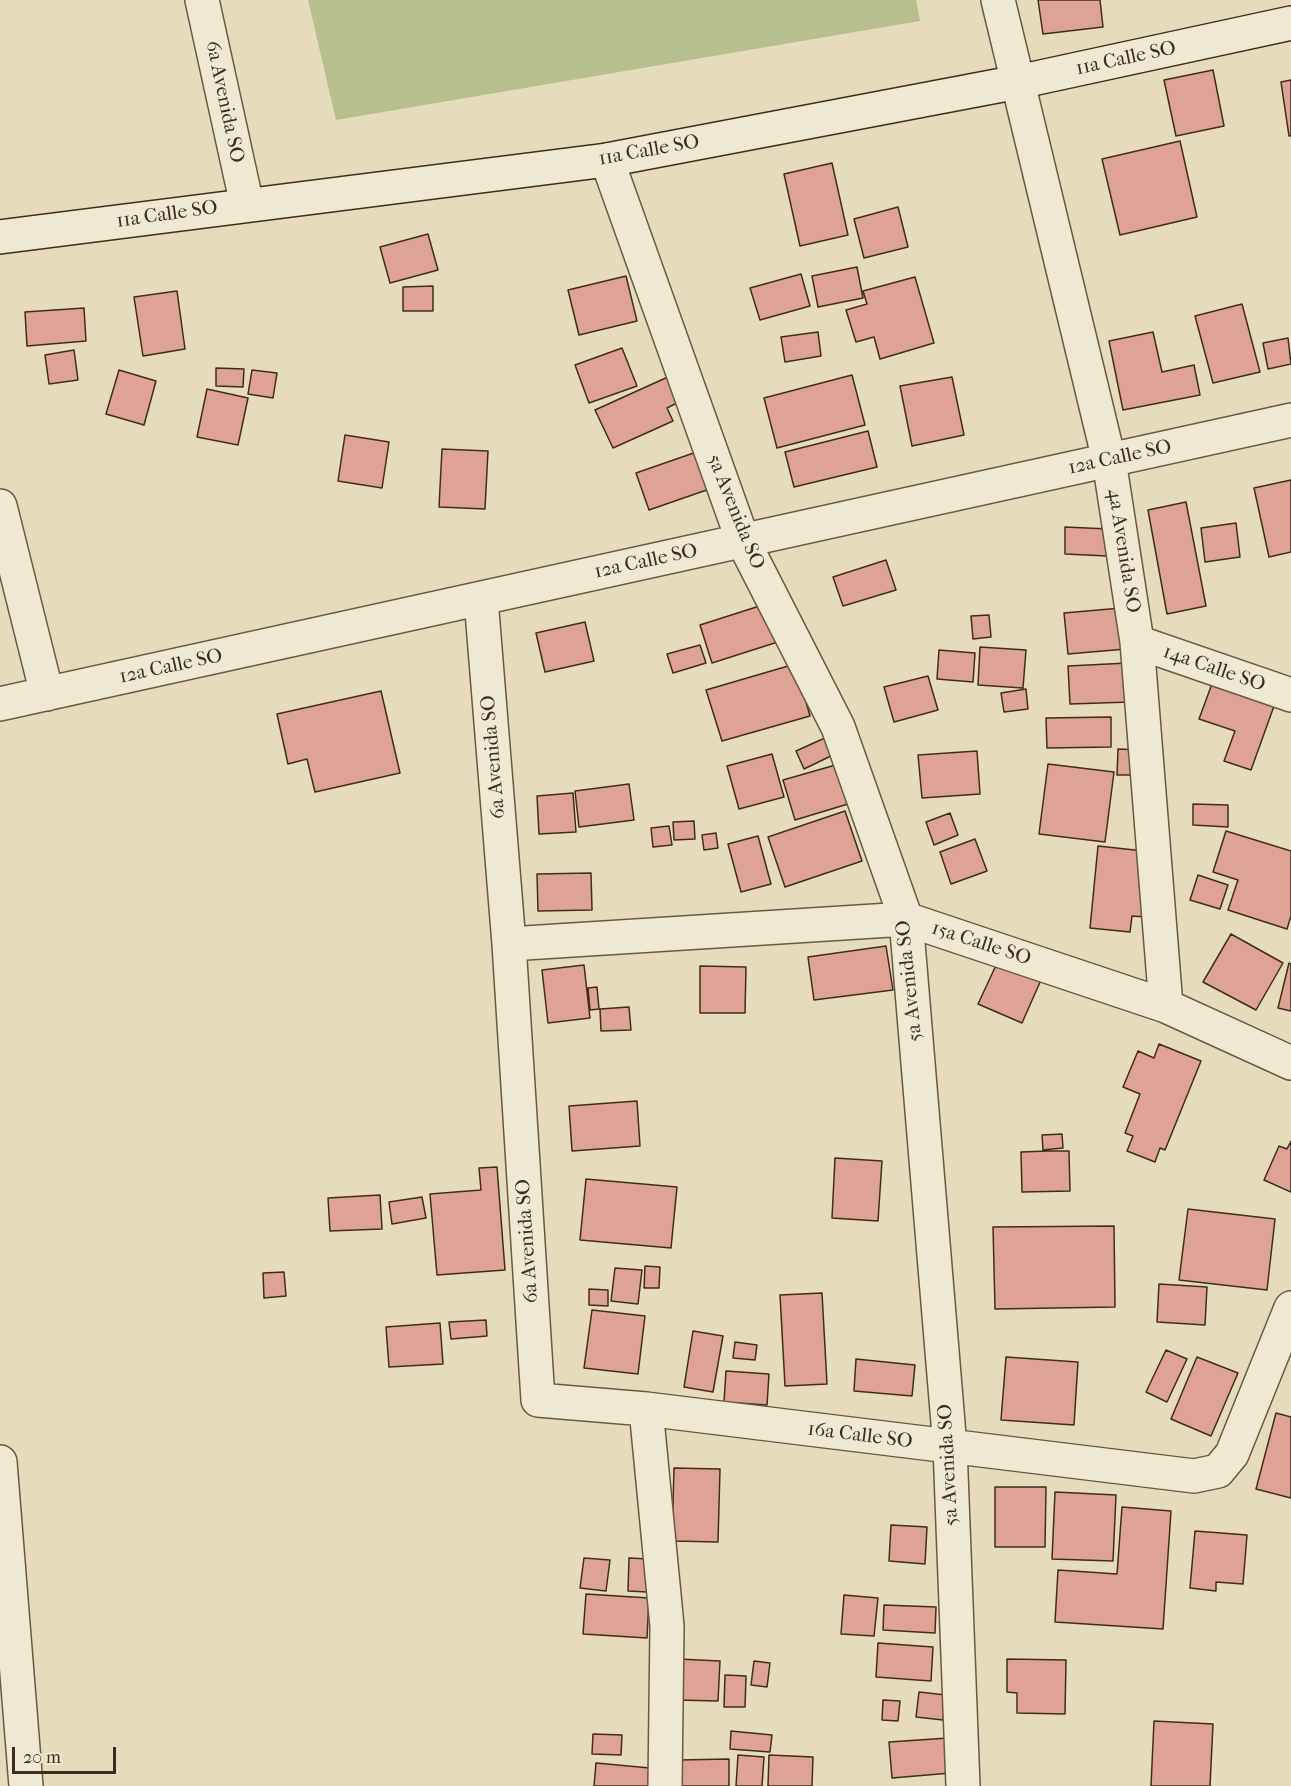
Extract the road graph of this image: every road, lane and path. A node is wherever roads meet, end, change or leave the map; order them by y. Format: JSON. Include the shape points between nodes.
{"nodes":[{"id":1,"x":202,"y":0,"type":"edge"},
{"id":2,"x":998,"y":0,"type":"edge"},
{"id":3,"x":1291,"y":23,"type":"edge"},
{"id":4,"x":1018,"y":82,"type":"junction"},
{"id":5,"x":607,"y":160,"type":"junction"},
{"id":6,"x":247,"y":205,"type":"junction"},
{"id":7,"x":0,"y":237,"type":"edge"},
{"id":8,"x":1291,"y":420,"type":"edge"},
{"id":9,"x":1109,"y":460,"type":"junction"},
{"id":10,"x":0,"y":506,"type":"edge"},
{"id":11,"x":742,"y":541,"type":"junction"},
{"id":12,"x":481,"y":599,"type":"junction"},
{"id":13,"x":1137,"y":642,"type":"junction"},
{"id":14,"x":47,"y":694,"type":"junction"},
{"id":15,"x":1291,"y":695,"type":"edge"},
{"id":16,"x":0,"y":704,"type":"edge"},
{"id":17,"x":906,"y":919,"type":"junction"},
{"id":18,"x":509,"y":944,"type":"junction"},
{"id":19,"x":1166,"y":1006,"type":"junction"},
{"id":20,"x":1291,"y":1064,"type":"edge"},
{"id":21,"x":1291,"y":1308,"type":"edge"},
{"id":22,"x":645,"y":1409,"type":"junction"},
{"id":23,"x":950,"y":1447,"type":"junction"},
{"id":24,"x":1,"y":1476,"type":"edge"},
{"id":25,"x":9,"y":1679,"type":"edge"},
{"id":26,"x":26,"y":1786,"type":"edge"},
{"id":27,"x":664,"y":1786,"type":"edge"},
{"id":28,"x":963,"y":1786,"type":"edge"}],
"edges":[{"from":1,"to":6,"type":"street","name":"6a Avenida SO"},
{"from":2,"to":4,"type":"street","name":"4a Avenida SO"},
{"from":3,"to":4,"type":"street","name":"11a Calle SO"},
{"from":4,"to":5,"type":"street","name":"11a Calle SO"},
{"from":4,"to":9,"type":"street","name":"4a Avenida SO"},
{"from":5,"to":6,"type":"street","name":"11a Calle SO"},
{"from":5,"to":11,"type":"street","name":"5a Avenida SO"},
{"from":6,"to":7,"type":"street","name":"11a Calle SO"},
{"from":8,"to":9,"type":"street","name":"12a Calle SO"},
{"from":9,"to":11,"type":"street","name":"12a Calle SO"},
{"from":9,"to":13,"type":"street","name":"4a Avenida SO"},
{"from":10,"to":14,"type":"street"},
{"from":11,"to":12,"type":"street","name":"12a Calle SO"},
{"from":11,"to":17,"type":"street","name":"5a Avenida SO","via":[[838,727]]},
{"from":12,"to":14,"type":"street","name":"12a Calle SO"},
{"from":12,"to":18,"type":"street","name":"6a Avenida SO"},
{"from":13,"to":15,"type":"street","name":"14a Calle SO"},
{"from":13,"to":19,"type":"street","name":"4a Avenida SO"},
{"from":14,"to":16,"type":"street","name":"12a Calle SO"},
{"from":17,"to":18,"type":"street","name":"15a Calle SO"},
{"from":17,"to":19,"type":"street","name":"15a Calle SO"},
{"from":17,"to":23,"type":"street","name":"5a Avenida SO"},
{"from":18,"to":22,"type":"street","name":"6a Avenida SO","via":[[538,1400]]},
{"from":19,"to":20,"type":"street","name":"15a Calle SO"},
{"from":21,"to":23,"type":"street","name":"16a Calle SO","via":[[1232,1454],[1218,1471],[1194,1476]]},
{"from":22,"to":23,"type":"street","name":"16a Calle SO"},
{"from":22,"to":27,"type":"street","via":[[667,1626]]},
{"from":23,"to":28,"type":"street","name":"5a Avenida SO"},
{"from":24,"to":25,"type":"street"},
{"from":25,"to":26,"type":"street"}]}
